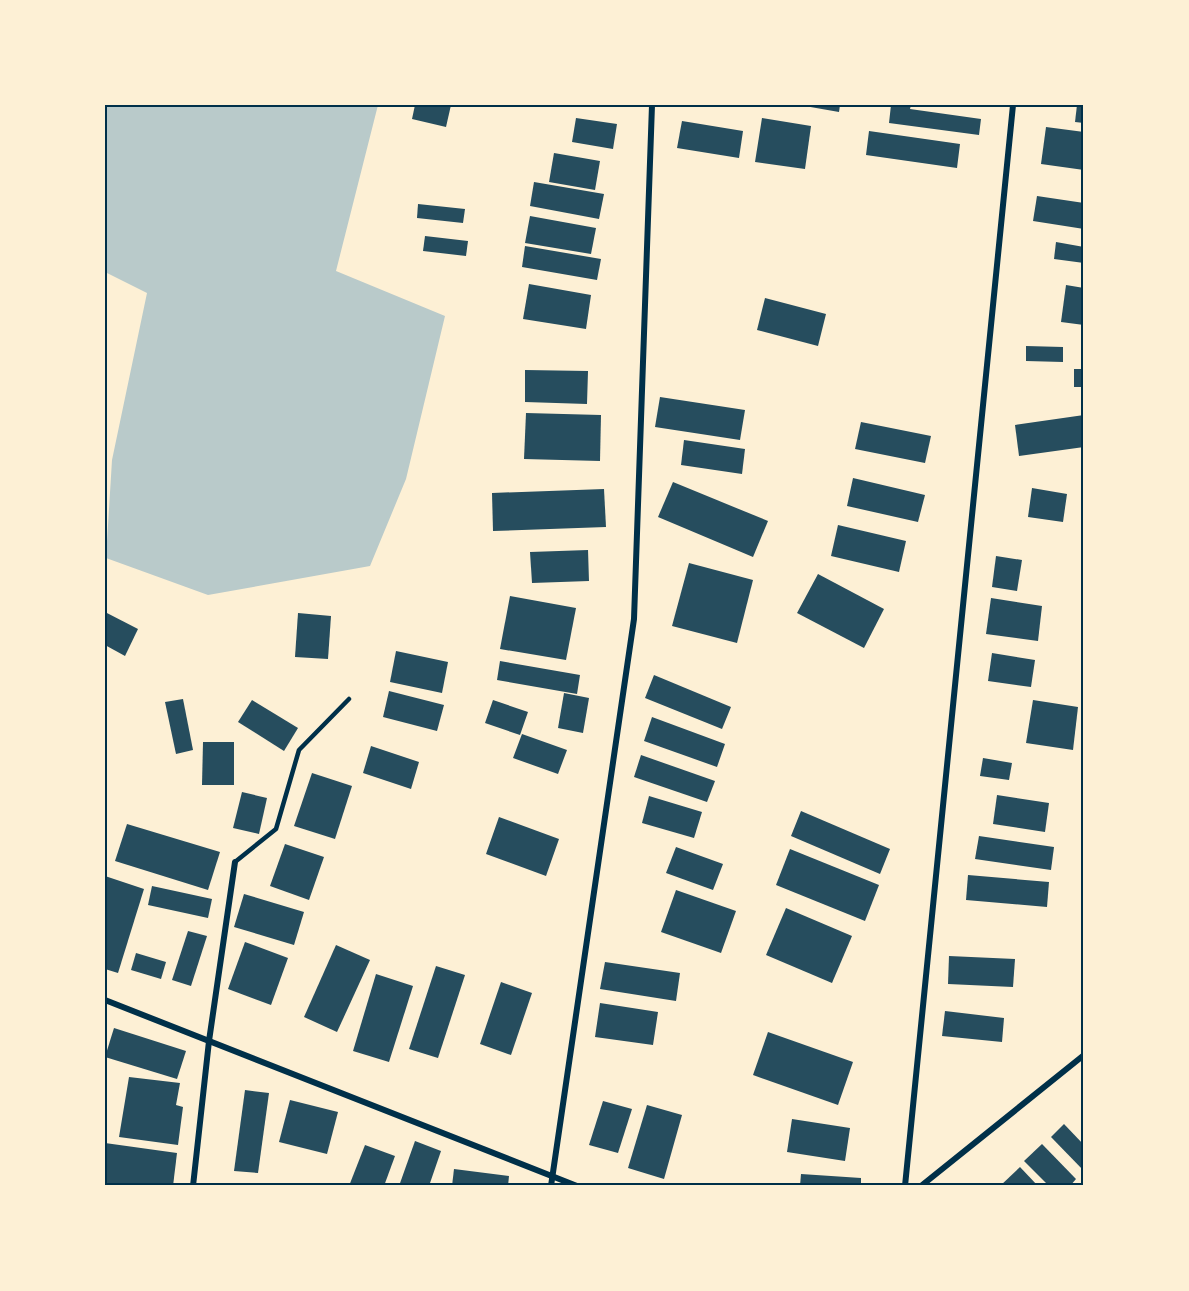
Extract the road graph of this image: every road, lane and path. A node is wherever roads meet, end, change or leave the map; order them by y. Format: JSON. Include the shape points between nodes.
{"nodes":[{"id":1,"x":652,"y":105,"type":"edge"},
{"id":2,"x":1014,"y":105,"type":"edge"},
{"id":3,"x":349,"y":699,"type":"dead end"},
{"id":4,"x":235,"y":862,"type":"joint"},
{"id":5,"x":105,"y":1000,"type":"edge"},
{"id":6,"x":209,"y":1041,"type":"junction"},
{"id":7,"x":1084,"y":1055,"type":"edge"},
{"id":8,"x":552,"y":1176,"type":"junction"},
{"id":9,"x":194,"y":1186,"type":"edge"},
{"id":10,"x":551,"y":1186,"type":"edge"},
{"id":11,"x":577,"y":1186,"type":"edge"},
{"id":12,"x":905,"y":1186,"type":"edge"},
{"id":13,"x":921,"y":1186,"type":"edge"}],
"edges":[{"from":1,"to":8,"type":"street","via":[[633,619]]},
{"from":2,"to":12,"type":"street"},
{"from":3,"to":4,"type":"lane","via":[[299,750],[276,829]]},
{"from":4,"to":6,"type":"street"},
{"from":5,"to":6,"type":"street"},
{"from":6,"to":8,"type":"street"},
{"from":6,"to":9,"type":"street"},
{"from":7,"to":13,"type":"street"},
{"from":8,"to":10,"type":"street"},
{"from":8,"to":11,"type":"street"}]}
